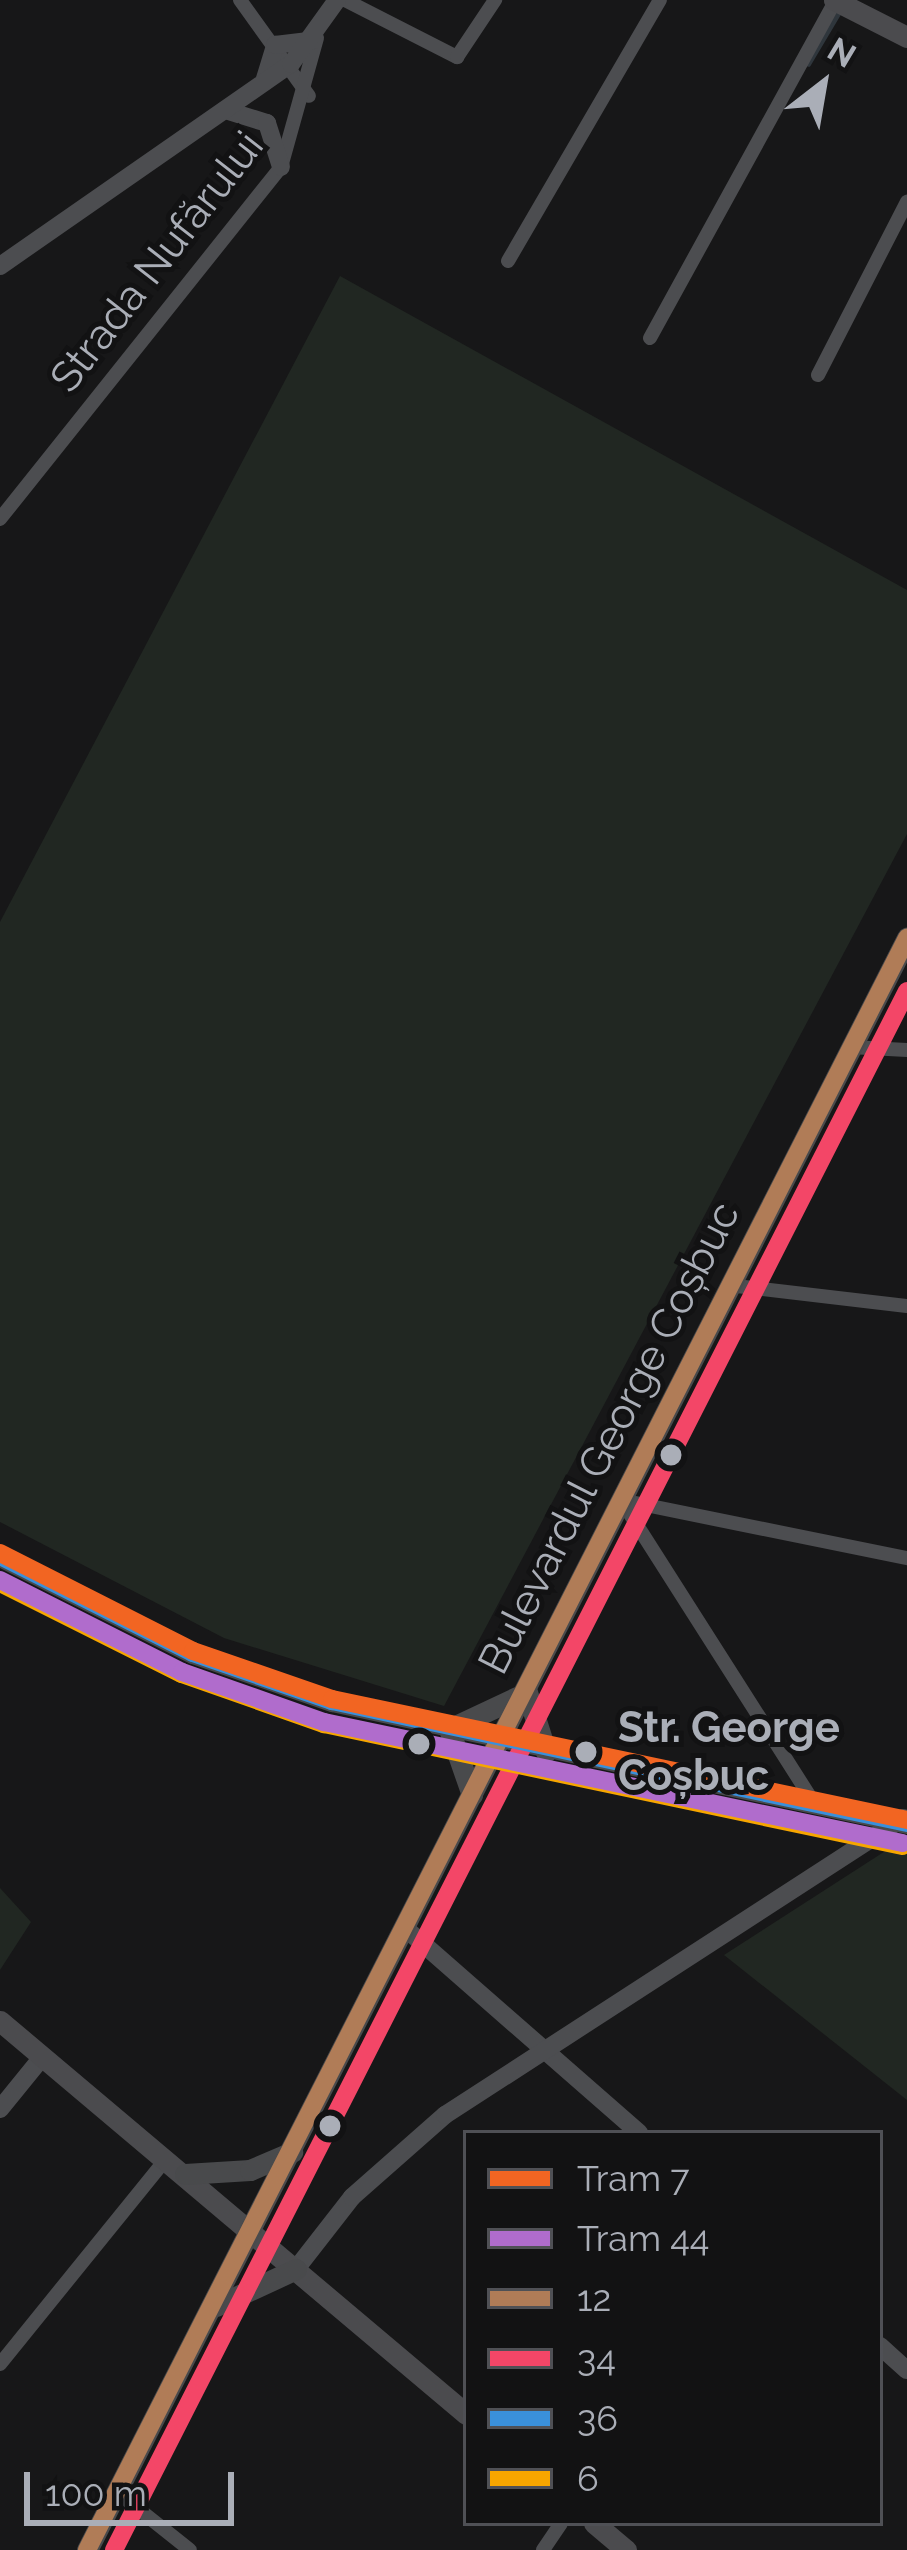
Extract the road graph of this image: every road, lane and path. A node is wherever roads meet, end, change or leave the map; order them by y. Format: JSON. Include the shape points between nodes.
{"nodes":[{"id":1,"x":240,"y":0,"type":"edge"},
{"id":2,"x":341,"y":0,"type":"edge"},
{"id":3,"x":495,"y":0,"type":"edge"},
{"id":4,"x":660,"y":0,"type":"edge"},
{"id":5,"x":835,"y":0,"type":"edge"},
{"id":6,"x":317,"y":38,"type":"junction"},
{"id":7,"x":907,"y":38,"type":"edge"},
{"id":8,"x":275,"y":45,"type":"junction"},
{"id":9,"x":291,"y":64,"type":"junction"},
{"id":10,"x":264,"y":83,"type":"junction"},
{"id":11,"x":309,"y":96,"type":"junction"},
{"id":12,"x":225,"y":110,"type":"junction"},
{"id":13,"x":281,"y":166,"type":"junction"},
{"id":14,"x":907,"y":202,"type":"edge"},
{"id":15,"x":508,"y":262,"type":"dead end"},
{"id":16,"x":0,"y":266,"type":"edge"},
{"id":17,"x":650,"y":338,"type":"dead end"},
{"id":18,"x":818,"y":375,"type":"dead end"},
{"id":19,"x":0,"y":519,"type":"edge"},
{"id":20,"x":907,"y":938,"type":"edge"},
{"id":21,"x":850,"y":1047,"type":"junction"},
{"id":22,"x":907,"y":1050,"type":"edge"},
{"id":23,"x":728,"y":1285,"type":"junction"},
{"id":24,"x":907,"y":1306,"type":"edge"},
{"id":25,"x":621,"y":1500,"type":"junction"},
{"id":26,"x":0,"y":1556,"type":"edge"},
{"id":27,"x":907,"y":1558,"type":"edge"},
{"id":28,"x":526,"y":1688,"type":"junction"},
{"id":29,"x":449,"y":1729,"type":"junction"},
{"id":30,"x":500,"y":1741,"type":"junction"},
{"id":31,"x":546,"y":1752,"type":"junction"},
{"id":32,"x":472,"y":1797,"type":"junction"},
{"id":33,"x":816,"y":1806,"type":"junction"},
{"id":34,"x":904,"y":1820,"type":"edge"},
{"id":35,"x":404,"y":1928,"type":"junction"},
{"id":36,"x":0,"y":2021,"type":"edge"},
{"id":37,"x":543,"y":2049,"type":"junction"},
{"id":38,"x":43,"y":2056,"type":"junction"},
{"id":39,"x":0,"y":2109,"type":"edge"},
{"id":40,"x":636,"y":2130,"type":"edge"},
{"id":41,"x":292,"y":2152,"type":"junction"},
{"id":42,"x":167,"y":2158,"type":"junction"},
{"id":43,"x":185,"y":2174,"type":"junction"},
{"id":44,"x":252,"y":2231,"type":"junction"},
{"id":45,"x":296,"y":2269,"type":"junction"},
{"id":46,"x":211,"y":2310,"type":"junction"},
{"id":47,"x":0,"y":2364,"type":"edge"},
{"id":48,"x":463,"y":2411,"type":"edge"},
{"id":49,"x":117,"y":2492,"type":"junction"},
{"id":50,"x":598,"y":2526,"type":"edge"},
{"id":51,"x":87,"y":2550,"type":"edge"},
{"id":52,"x":190,"y":2550,"type":"edge"},
{"id":53,"x":626,"y":2550,"type":"edge"}],
"edges":[{"from":1,"to":8,"type":"street"},
{"from":2,"to":3,"type":"street","via":[[458,57]]},
{"from":2,"to":6,"type":"street"},
{"from":4,"to":15,"type":"street"},
{"from":5,"to":7,"type":"main road"},
{"from":5,"to":17,"type":"street"},
{"from":6,"to":8,"type":"street"},
{"from":6,"to":9,"type":"street"},
{"from":6,"to":11,"type":"street","name":"Strada Nufărului"},
{"from":8,"to":9,"type":"street"},
{"from":8,"to":10,"type":"street"},
{"from":9,"to":10,"type":"street"},
{"from":9,"to":11,"type":"street"},
{"from":10,"to":12,"type":"street"},
{"from":11,"to":13,"type":"street","name":"Strada Nufărului"},
{"from":12,"to":13,"type":"street","via":[[267,123]]},
{"from":12,"to":16,"type":"street"},
{"from":13,"to":19,"type":"street","name":"Strada Nufărului"},
{"from":14,"to":18,"type":"street"},
{"from":20,"to":21,"type":"main road","name":"Bulevardul George Coșbuc"},
{"from":21,"to":22,"type":"street"},
{"from":21,"to":23,"type":"main road","name":"Bulevardul George Coșbuc"},
{"from":23,"to":24,"type":"street"},
{"from":23,"to":25,"type":"main road","name":"Bulevardul George Coșbuc"},
{"from":25,"to":27,"type":"street"},
{"from":25,"to":28,"type":"main road","name":"Bulevardul George Coșbuc"},
{"from":25,"to":33,"type":"street"},
{"from":26,"to":29,"type":"main road","via":[[249,1676]]},
{"from":28,"to":29,"type":"main road","via":[[492,1717]]},
{"from":28,"to":30,"type":"main road","name":"Bulevardul George Coșbuc"},
{"from":28,"to":31,"type":"main road"},
{"from":29,"to":30,"type":"main road"},
{"from":29,"to":32,"type":"main road"},
{"from":30,"to":31,"type":"main road"},
{"from":30,"to":32,"type":"main road","name":"Bulevardul George Coșbuc"},
{"from":31,"to":33,"type":"main road"},
{"from":32,"to":35,"type":"main road","name":"Bulevardul George Coșbuc"},
{"from":33,"to":34,"type":"main road"},
{"from":34,"to":37,"type":"street"},
{"from":35,"to":37,"type":"street"},
{"from":35,"to":41,"type":"main road","name":"Bulevardul George Coșbuc"},
{"from":36,"to":38,"type":"main road"},
{"from":37,"to":40,"type":"street"},
{"from":37,"to":45,"type":"street","via":[[402,2148]]},
{"from":38,"to":39,"type":"street"},
{"from":38,"to":42,"type":"main road"},
{"from":41,"to":43,"type":"main road","via":[[250,2170]]},
{"from":41,"to":44,"type":"main road","name":"Bulevardul George Coșbuc"},
{"from":42,"to":43,"type":"main road"},
{"from":42,"to":47,"type":"street"},
{"from":43,"to":44,"type":"main road"},
{"from":44,"to":45,"type":"main road"},
{"from":44,"to":46,"type":"main road","name":"Bulevardul George Coșbuc"},
{"from":45,"to":46,"type":"main road"},
{"from":45,"to":48,"type":"main road"},
{"from":46,"to":49,"type":"main road","name":"Bulevardul George Coșbuc"},
{"from":49,"to":51,"type":"main road","name":"Bulevardul George Coșbuc"},
{"from":49,"to":52,"type":"street"},
{"from":50,"to":53,"type":"main road"}]}
